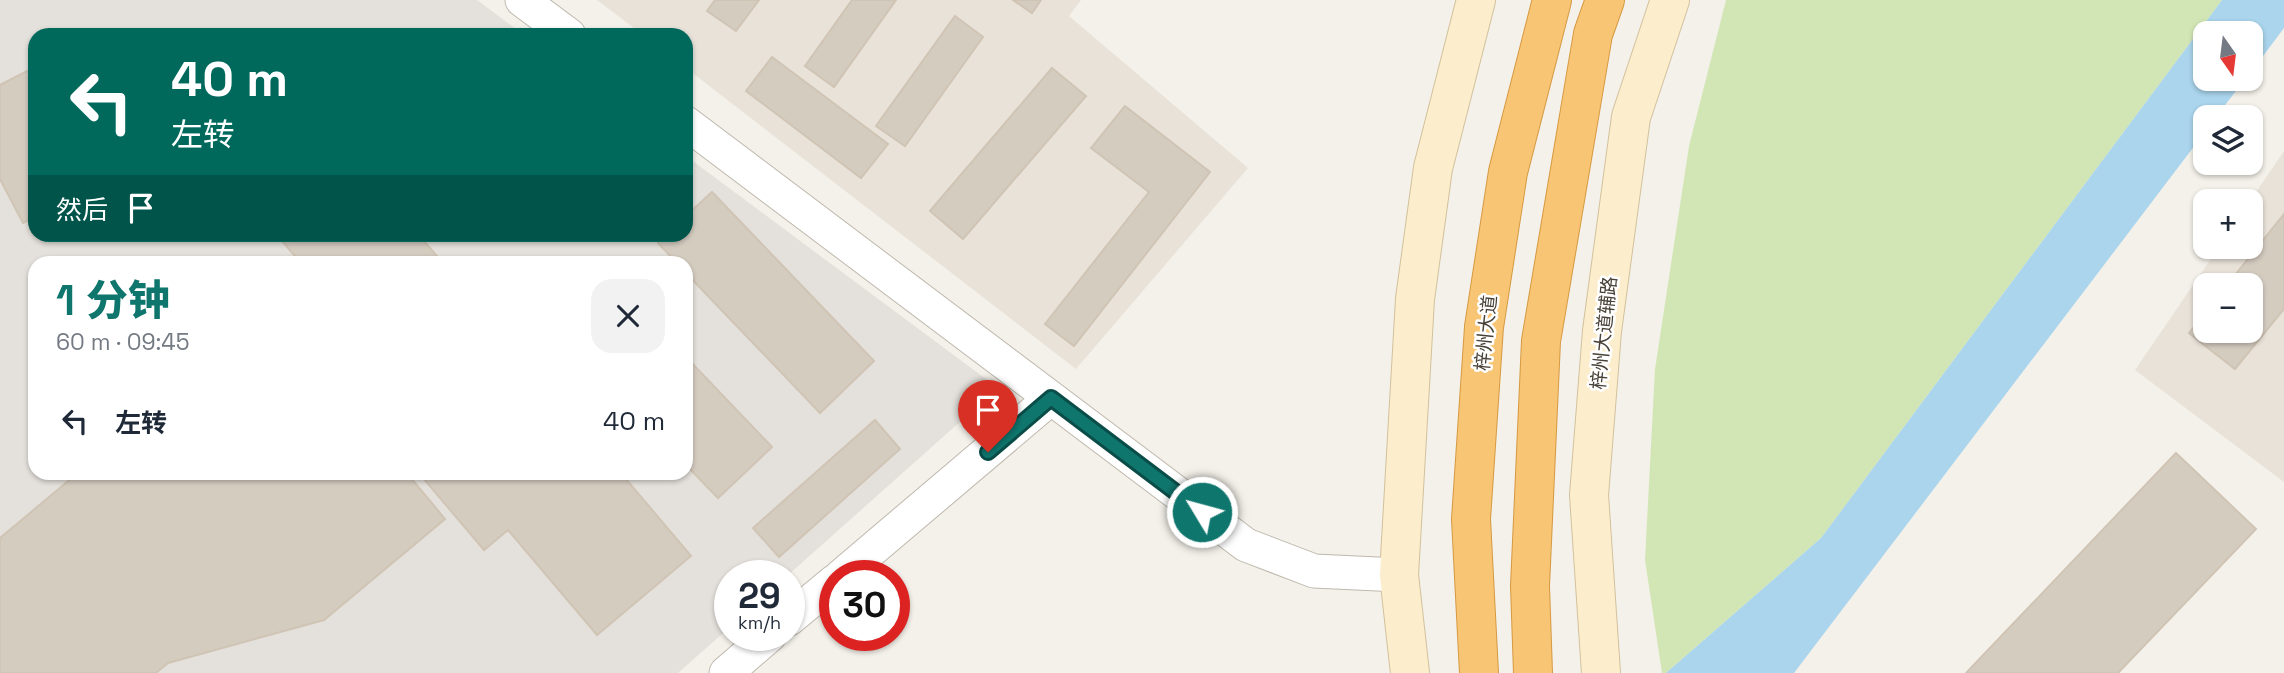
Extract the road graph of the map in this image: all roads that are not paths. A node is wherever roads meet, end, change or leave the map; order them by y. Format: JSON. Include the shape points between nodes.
{"nodes":[{"id":1,"x":523,"y":0,"type":"edge"},
{"id":2,"x":1476,"y":0,"type":"edge"},
{"id":3,"x":1552,"y":0,"type":"edge"},
{"id":4,"x":1605,"y":0,"type":"edge"},
{"id":5,"x":1670,"y":0,"type":"edge"},
{"id":6,"x":560,"y":28,"type":"edge"},
{"id":7,"x":693,"y":128,"type":"edge"},
{"id":8,"x":1051,"y":398,"type":"junction"},
{"id":9,"x":860,"y":560,"type":"edge"},
{"id":10,"x":1399,"y":575,"type":"junction"},
{"id":11,"x":819,"y":594,"type":"edge"},
{"id":12,"x":805,"y":606,"type":"edge"},
{"id":13,"x":752,"y":651,"type":"edge"},
{"id":14,"x":726,"y":673,"type":"edge"},
{"id":15,"x":1410,"y":673,"type":"edge"},
{"id":16,"x":1479,"y":673,"type":"edge"},
{"id":17,"x":1533,"y":673,"type":"edge"},
{"id":18,"x":1601,"y":673,"type":"edge"}],
"edges":[{"from":1,"to":6,"type":"street"},
{"from":2,"to":10,"type":"main road","via":[[1431,181],[1415,299]]},
{"from":3,"to":16,"type":"highway","name":"梓州大道","via":[[1508,172],[1484,327],[1471,520]]},
{"from":4,"to":17,"type":"highway","via":[[1593,34],[1541,341],[1530,586]]},
{"from":5,"to":18,"type":"main road","name":"梓州大道辅路","via":[[1631,117],[1602,331],[1589,495]]},
{"from":7,"to":8,"type":"street"},
{"from":8,"to":9,"type":"street"},
{"from":8,"to":10,"type":"street","via":[[1245,545],[1314,571]]},
{"from":10,"to":15,"type":"main road"},
{"from":11,"to":12,"type":"street"},
{"from":13,"to":14,"type":"street"}]}
